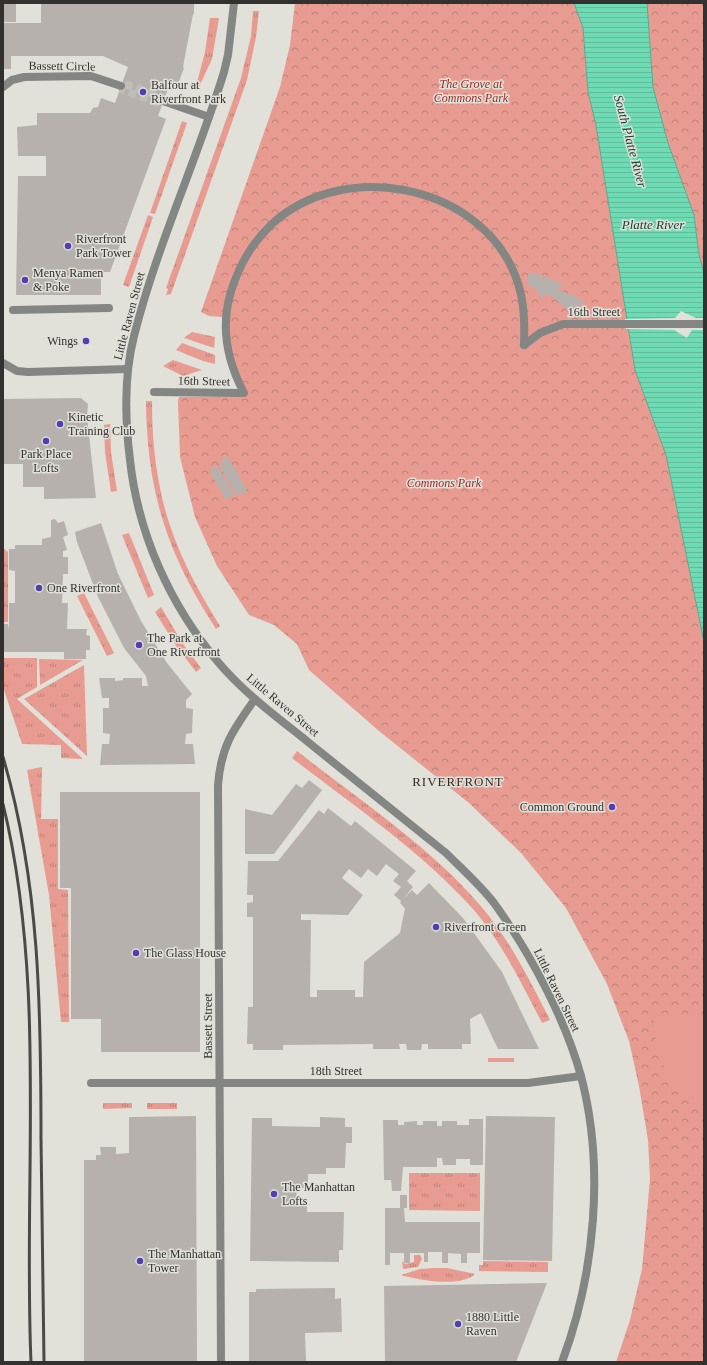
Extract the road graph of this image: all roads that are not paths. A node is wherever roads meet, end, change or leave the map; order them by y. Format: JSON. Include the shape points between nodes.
{"nodes":[{"id":1,"x":234,"y":3,"type":"edge"},
{"id":2,"x":121,"y":86,"type":"tunnel mouth"},
{"id":3,"x":3,"y":87,"type":"edge"},
{"id":4,"x":164,"y":101,"type":"dead end"},
{"id":5,"x":209,"y":117,"type":"junction"},
{"id":6,"x":109,"y":308,"type":"dead end"},
{"id":7,"x":13,"y":310,"type":"dead end"},
{"id":8,"x":704,"y":324,"type":"edge"},
{"id":9,"x":3,"y":363,"type":"edge"},
{"id":10,"x":128,"y":369,"type":"junction"},
{"id":11,"x":154,"y":392,"type":"dead end"},
{"id":12,"x":255,"y":699,"type":"junction"},
{"id":13,"x":581,"y":1076,"type":"junction"},
{"id":14,"x":91,"y":1083,"type":"dead end"},
{"id":15,"x":220,"y":1083,"type":"junction"},
{"id":16,"x":221,"y":1362,"type":"edge"},
{"id":17,"x":562,"y":1362,"type":"edge"}],
"edges":[{"from":1,"to":5,"type":"street","name":"Little Raven Street","via":[[228,55]]},
{"from":2,"to":3,"type":"street","name":"Bassett Circle","via":[[91,76],[24,77],[12,80]]},
{"from":4,"to":5,"type":"street"},
{"from":5,"to":10,"type":"street","name":"Little Raven Street","via":[[150,282],[134,337]]},
{"from":6,"to":7,"type":"street"},
{"from":8,"to":11,"type":"street","name":"16th Street","via":[[562,324],[540,333],[524,345],[524,315],[517,282],[501,249],[482,228],[458,210],[428,196],[371,187],[324,196],[292,210],[274,222],[242,262],[226,309],[225,333],[232,369],[244,393]]},
{"from":9,"to":10,"type":"street","via":[[17,371],[28,372]]},
{"from":10,"to":12,"type":"street","name":"Little Raven Street","via":[[128,444],[132,477],[137,505],[153,556],[183,614],[218,662]]},
{"from":12,"to":13,"type":"street","name":"Little Raven Street","via":[[446,852],[493,902],[529,957],[548,994]]},
{"from":12,"to":15,"type":"street","name":"Bassett Street","via":[[227,741],[220,762]]},
{"from":13,"to":15,"type":"street","name":"18th Street","via":[[528,1083]]},
{"from":13,"to":17,"type":"street","name":"Little Raven Street","via":[[590,1124],[594,1174],[590,1256],[574,1325]]},
{"from":14,"to":15,"type":"street","name":"18th Street"},
{"from":15,"to":16,"type":"street","name":"Bassett Street"}]}
